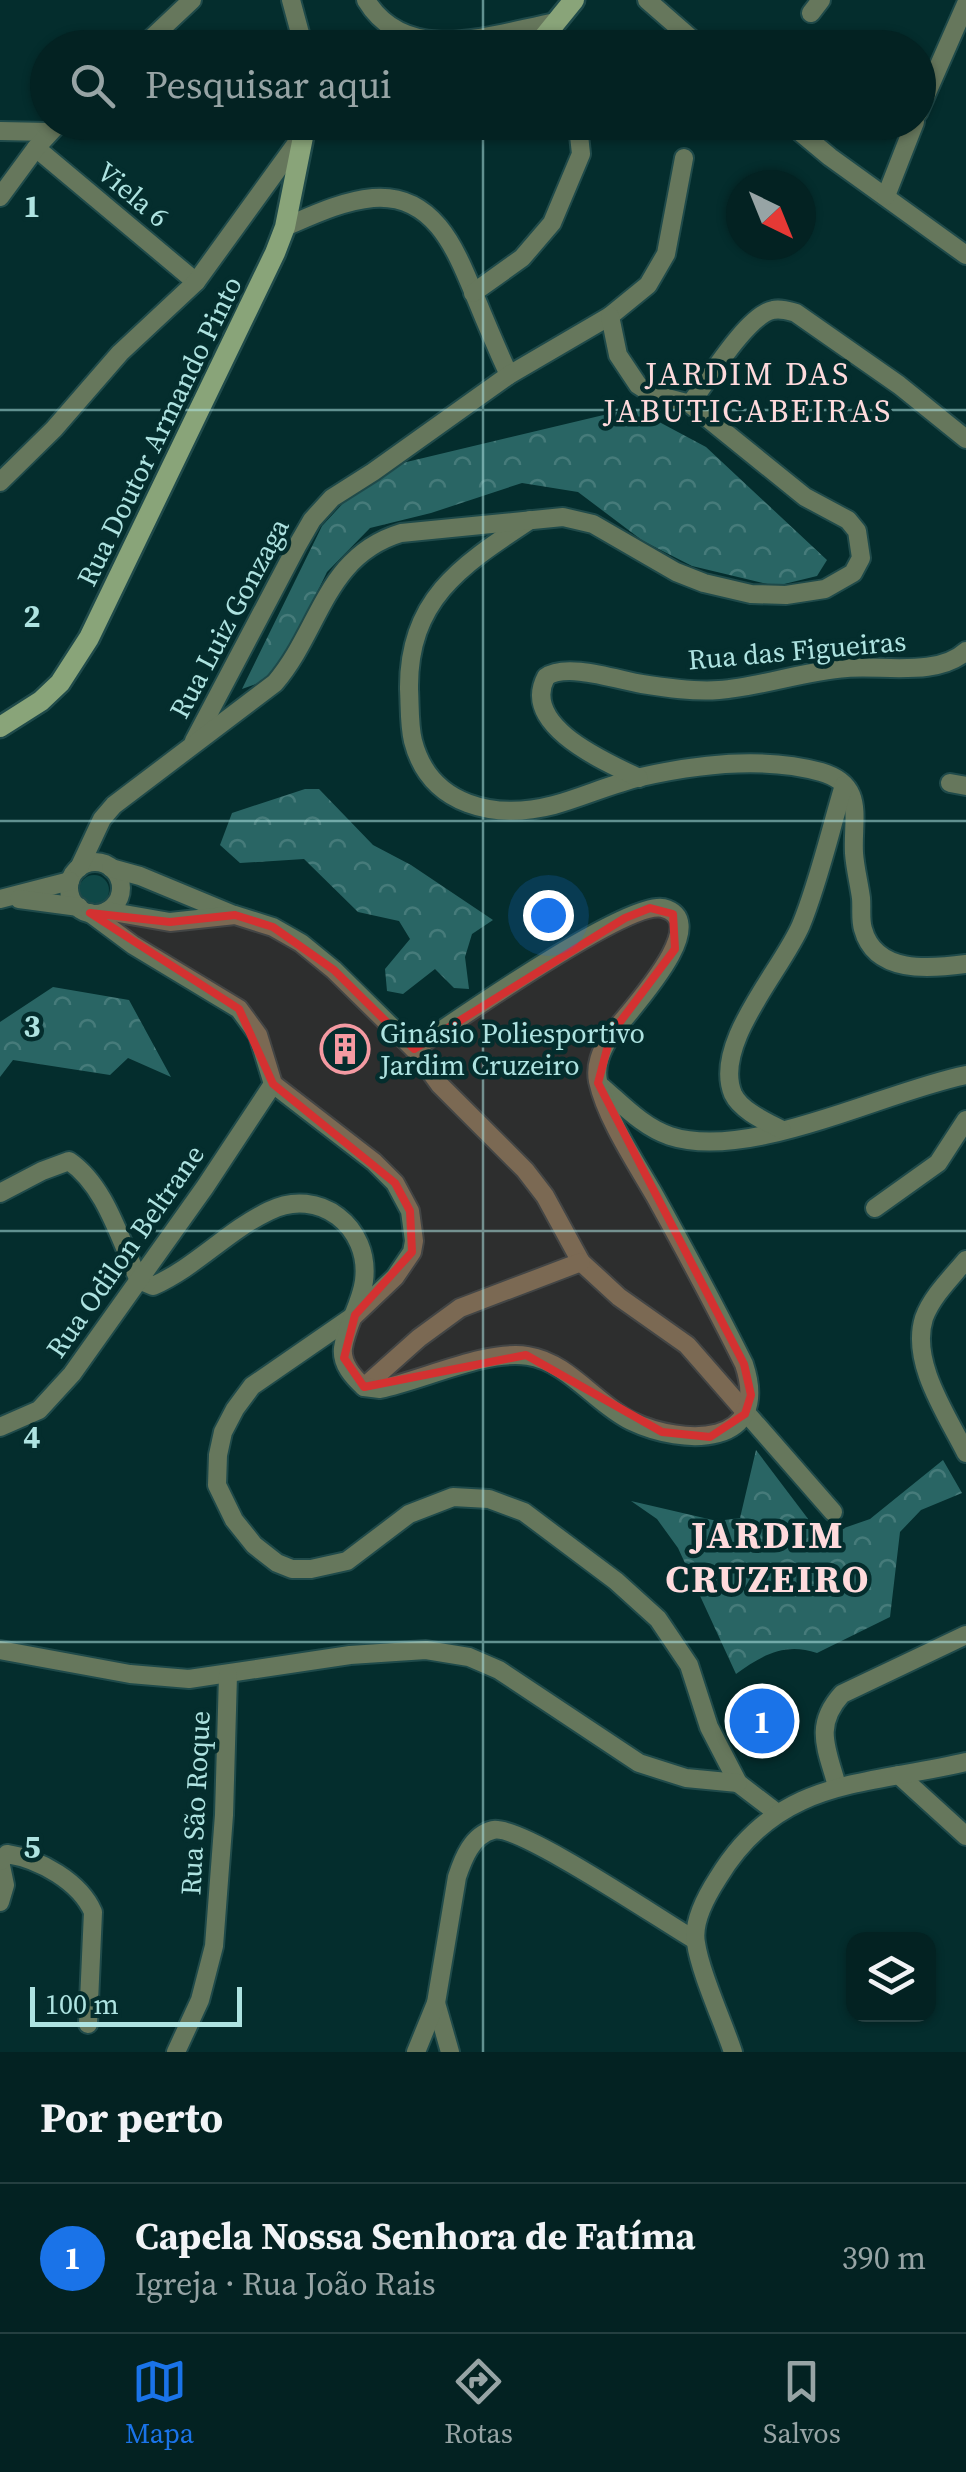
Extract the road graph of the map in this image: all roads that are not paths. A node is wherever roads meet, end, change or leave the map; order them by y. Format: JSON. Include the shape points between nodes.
{"nodes":[{"id":1,"x":192,"y":0,"type":"edge"},
{"id":2,"x":291,"y":0,"type":"edge"},
{"id":3,"x":366,"y":0,"type":"edge"},
{"id":4,"x":574,"y":0,"type":"edge"},
{"id":5,"x":647,"y":0,"type":"edge"},
{"id":6,"x":966,"y":4,"type":"edge"},
{"id":7,"x":556,"y":22,"type":"junction"},
{"id":8,"x":160,"y":30,"type":"edge"},
{"id":9,"x":299,"y":30,"type":"edge"},
{"id":10,"x":401,"y":30,"type":"edge"},
{"id":11,"x":517,"y":30,"type":"edge"},
{"id":12,"x":550,"y":30,"type":"edge"},
{"id":13,"x":681,"y":30,"type":"edge"},
{"id":14,"x":936,"y":72,"type":"edge"},
{"id":15,"x":30,"y":129,"type":"edge"},
{"id":16,"x":0,"y":131,"type":"edge"},
{"id":17,"x":43,"y":140,"type":"edge"},
{"id":18,"x":296,"y":140,"type":"edge"},
{"id":19,"x":302,"y":140,"type":"edge"},
{"id":20,"x":580,"y":140,"type":"edge"},
{"id":21,"x":812,"y":140,"type":"edge"},
{"id":22,"x":908,"y":140,"type":"edge"},
{"id":23,"x":36,"y":148,"type":"junction"},
{"id":24,"x":684,"y":158,"type":"dead end"},
{"id":25,"x":886,"y":196,"type":"junction"},
{"id":26,"x":0,"y":197,"type":"edge"},
{"id":27,"x":285,"y":227,"type":"junction"},
{"id":28,"x":966,"y":255,"type":"edge"},
{"id":29,"x":196,"y":282,"type":"junction"},
{"id":30,"x":474,"y":293,"type":"junction"},
{"id":31,"x":610,"y":316,"type":"junction"},
{"id":32,"x":508,"y":374,"type":"junction"},
{"id":33,"x":690,"y":404,"type":"junction"},
{"id":34,"x":966,"y":439,"type":"edge"},
{"id":35,"x":0,"y":482,"type":"edge"},
{"id":36,"x":530,"y":520,"type":"junction"},
{"id":37,"x":966,"y":650,"type":"edge"},
{"id":38,"x":0,"y":727,"type":"edge"},
{"id":39,"x":191,"y":746,"type":"junction"},
{"id":40,"x":639,"y":778,"type":"junction"},
{"id":41,"x":844,"y":784,"type":"junction"},
{"id":42,"x":98,"y":826,"type":"junction"},
{"id":43,"x":110,"y":867,"type":"junction"},
{"id":44,"x":75,"y":874,"type":"junction"},
{"id":45,"x":4,"y":898,"type":"edge"},
{"id":46,"x":92,"y":910,"type":"junction"},
{"id":47,"x":235,"y":915,"type":"junction"},
{"id":48,"x":966,"y":964,"type":"edge"},
{"id":49,"x":414,"y":1049,"type":"junction"},
{"id":50,"x":966,"y":1075,"type":"edge"},
{"id":51,"x":946,"y":1079,"type":"junction"},
{"id":52,"x":598,"y":1083,"type":"junction"},
{"id":53,"x":273,"y":1084,"type":"junction"},
{"id":54,"x":966,"y":1091,"type":"edge"},
{"id":55,"x":966,"y":1120,"type":"edge"},
{"id":56,"x":782,"y":1130,"type":"junction"},
{"id":57,"x":0,"y":1193,"type":"edge"},
{"id":58,"x":875,"y":1208,"type":"dead end"},
{"id":59,"x":966,"y":1260,"type":"edge"},
{"id":60,"x":582,"y":1262,"type":"junction"},
{"id":61,"x":139,"y":1280,"type":"junction"},
{"id":62,"x":355,"y":1315,"type":"junction"},
{"id":63,"x":364,"y":1387,"type":"junction"},
{"id":64,"x":745,"y":1414,"type":"junction"},
{"id":65,"x":0,"y":1427,"type":"edge"},
{"id":66,"x":966,"y":1453,"type":"edge"},
{"id":67,"x":833,"y":1512,"type":"dead end"},
{"id":68,"x":966,"y":1636,"type":"edge"},
{"id":69,"x":0,"y":1650,"type":"edge"},
{"id":70,"x":228,"y":1675,"type":"junction"},
{"id":71,"x":966,"y":1762,"type":"edge"},
{"id":72,"x":899,"y":1775,"type":"junction"},
{"id":73,"x":738,"y":1783,"type":"junction"},
{"id":74,"x":837,"y":1786,"type":"junction"},
{"id":75,"x":777,"y":1813,"type":"junction"},
{"id":76,"x":966,"y":1836,"type":"edge"},
{"id":77,"x":0,"y":1861,"type":"edge"},
{"id":78,"x":0,"y":1902,"type":"edge"},
{"id":79,"x":694,"y":1940,"type":"junction"},
{"id":80,"x":436,"y":2003,"type":"junction"},
{"id":81,"x":88,"y":2024,"type":"dead end"},
{"id":82,"x":176,"y":2052,"type":"edge"},
{"id":83,"x":416,"y":2052,"type":"edge"},
{"id":84,"x":450,"y":2052,"type":"edge"},
{"id":85,"x":734,"y":2052,"type":"edge"}],
"edges":[{"from":1,"to":8,"type":"street"},
{"from":2,"to":9,"type":"street"},
{"from":3,"to":10,"type":"street"},
{"from":4,"to":7,"type":"main road"},
{"from":5,"to":13,"type":"street"},
{"from":6,"to":14,"type":"street"},
{"from":7,"to":11,"type":"street"},
{"from":7,"to":12,"type":"main road"},
{"from":15,"to":16,"type":"street"},
{"from":17,"to":23,"type":"street"},
{"from":18,"to":29,"type":"street"},
{"from":19,"to":27,"type":"main road","name":"Rua Doutor Armando Pinto"},
{"from":20,"to":30,"type":"street","via":[[581,154],[552,223],[522,258]]},
{"from":21,"to":25,"type":"street"},
{"from":22,"to":25,"type":"street"},
{"from":23,"to":26,"type":"street"},
{"from":23,"to":29,"type":"street","name":"Viela 6"},
{"from":24,"to":31,"type":"street","name":"Rua Luiz Gonzaga","via":[[666,254],[648,286]]},
{"from":25,"to":28,"type":"street"},
{"from":27,"to":30,"type":"street","via":[[371,198],[416,206],[447,236]]},
{"from":27,"to":38,"type":"main road","name":"Rua Doutor Armando Pinto","via":[[89,638],[60,683]]},
{"from":29,"to":35,"type":"street"},
{"from":30,"to":32,"type":"street"},
{"from":31,"to":32,"type":"street","name":"Rua Luiz Gonzaga"},
{"from":31,"to":33,"type":"street","via":[[618,356],[638,385]]},
{"from":32,"to":39,"type":"street","name":"Rua Luiz Gonzaga","via":[[332,498],[312,520]]},
{"from":33,"to":34,"type":"street","via":[[756,319],[785,310],[826,332]]},
{"from":33,"to":36,"type":"street","via":[[804,497],[837,512],[857,531],[861,558],[853,573],[825,588],[751,594],[676,572],[580,519]]},
{"from":36,"to":39,"type":"street","via":[[401,533],[362,551],[340,573],[275,683]]},
{"from":36,"to":40,"type":"street","via":[[455,576],[415,632],[410,708],[422,764],[455,799],[499,812],[554,805]]},
{"from":37,"to":40,"type":"street","name":"Rua das Figueiras","via":[[936,665],[848,668],[718,690],[560,670],[546,676],[542,696],[562,735]]},
{"from":39,"to":42,"type":"street","via":[[114,805]]},
{"from":40,"to":41,"type":"street","via":[[750,764],[824,773]]},
{"from":41,"to":48,"type":"street","via":[[856,810],[863,929],[876,954],[927,969]]},
{"from":41,"to":56,"type":"street","via":[[800,928],[742,1027],[730,1065],[734,1095]]},
{"from":42,"to":43,"type":"street"},
{"from":42,"to":44,"type":"street"},
{"from":43,"to":44,"type":"street","via":[[95,862]]},
{"from":43,"to":46,"type":"street","via":[[119,898]]},
{"from":43,"to":47,"type":"street"},
{"from":44,"to":45,"type":"street"},
{"from":44,"to":46,"type":"street","via":[[71,898]]},
{"from":45,"to":46,"type":"street"},
{"from":46,"to":47,"type":"street","via":[[170,922]]},
{"from":46,"to":53,"type":"street","via":[[133,945],[239,1008],[258,1035]]},
{"from":47,"to":49,"type":"street","via":[[301,943]]},
{"from":49,"to":52,"type":"street","via":[[625,918],[667,909],[678,922],[674,949],[611,1034],[596,1064]]},
{"from":49,"to":60,"type":"street","via":[[440,1085],[525,1170]]},
{"from":50,"to":51,"type":"street"},
{"from":51,"to":54,"type":"street"},
{"from":51,"to":56,"type":"street"},
{"from":52,"to":56,"type":"street","via":[[671,1136],[729,1140]]},
{"from":52,"to":64,"type":"street","via":[[744,1364],[751,1395]]},
{"from":53,"to":61,"type":"street","name":"Rua Odilon Beltrane"},
{"from":53,"to":62,"type":"street","via":[[374,1162],[410,1211],[412,1252]]},
{"from":55,"to":58,"type":"street","via":[[938,1163]]},
{"from":57,"to":61,"type":"street","via":[[69,1161],[99,1194]]},
{"from":59,"to":66,"type":"street","via":[[924,1319],[922,1353]]},
{"from":60,"to":63,"type":"street","via":[[460,1308]]},
{"from":60,"to":64,"type":"street","via":[[687,1345]]},
{"from":61,"to":62,"type":"street","via":[[153,1286],[253,1218],[308,1203],[334,1212],[354,1232],[364,1270]]},
{"from":61,"to":65,"type":"street","name":"Rua Odilon Beltrane","via":[[54,1395]]},
{"from":62,"to":63,"type":"street","via":[[344,1358]]},
{"from":62,"to":73,"type":"street","via":[[252,1386],[223,1432],[218,1485],[244,1533],[278,1563],[311,1569],[347,1562],[408,1514],[454,1498],[488,1499],[524,1512],[658,1619],[689,1666]]},
{"from":63,"to":64,"type":"street","via":[[380,1390],[526,1355],[558,1368],[626,1418],[662,1432],[710,1437]]},
{"from":64,"to":67,"type":"street"},
{"from":68,"to":74,"type":"street","via":[[842,1694],[831,1706],[824,1735]]},
{"from":69,"to":70,"type":"street","via":[[130,1674]]},
{"from":70,"to":73,"type":"street","name":"Rua São Roque","via":[[350,1655],[426,1650],[469,1657],[639,1763],[686,1778]]},
{"from":70,"to":82,"type":"street","name":"Rua São Roque","via":[[214,1946],[200,2000]]},
{"from":71,"to":72,"type":"street"},
{"from":72,"to":74,"type":"street"},
{"from":72,"to":76,"type":"street"},
{"from":73,"to":75,"type":"street"},
{"from":74,"to":75,"type":"street"},
{"from":75,"to":79,"type":"street","via":[[724,1868],[704,1900]]},
{"from":77,"to":78,"type":"street","via":[[6,1885]]},
{"from":77,"to":81,"type":"street","via":[[7,1854],[22,1856],[86,1896],[93,1912]]},
{"from":79,"to":80,"type":"street","via":[[542,1846],[493,1830],[476,1840],[457,1877]]},
{"from":79,"to":85,"type":"street"},
{"from":80,"to":83,"type":"street"},
{"from":80,"to":84,"type":"street"}]}
